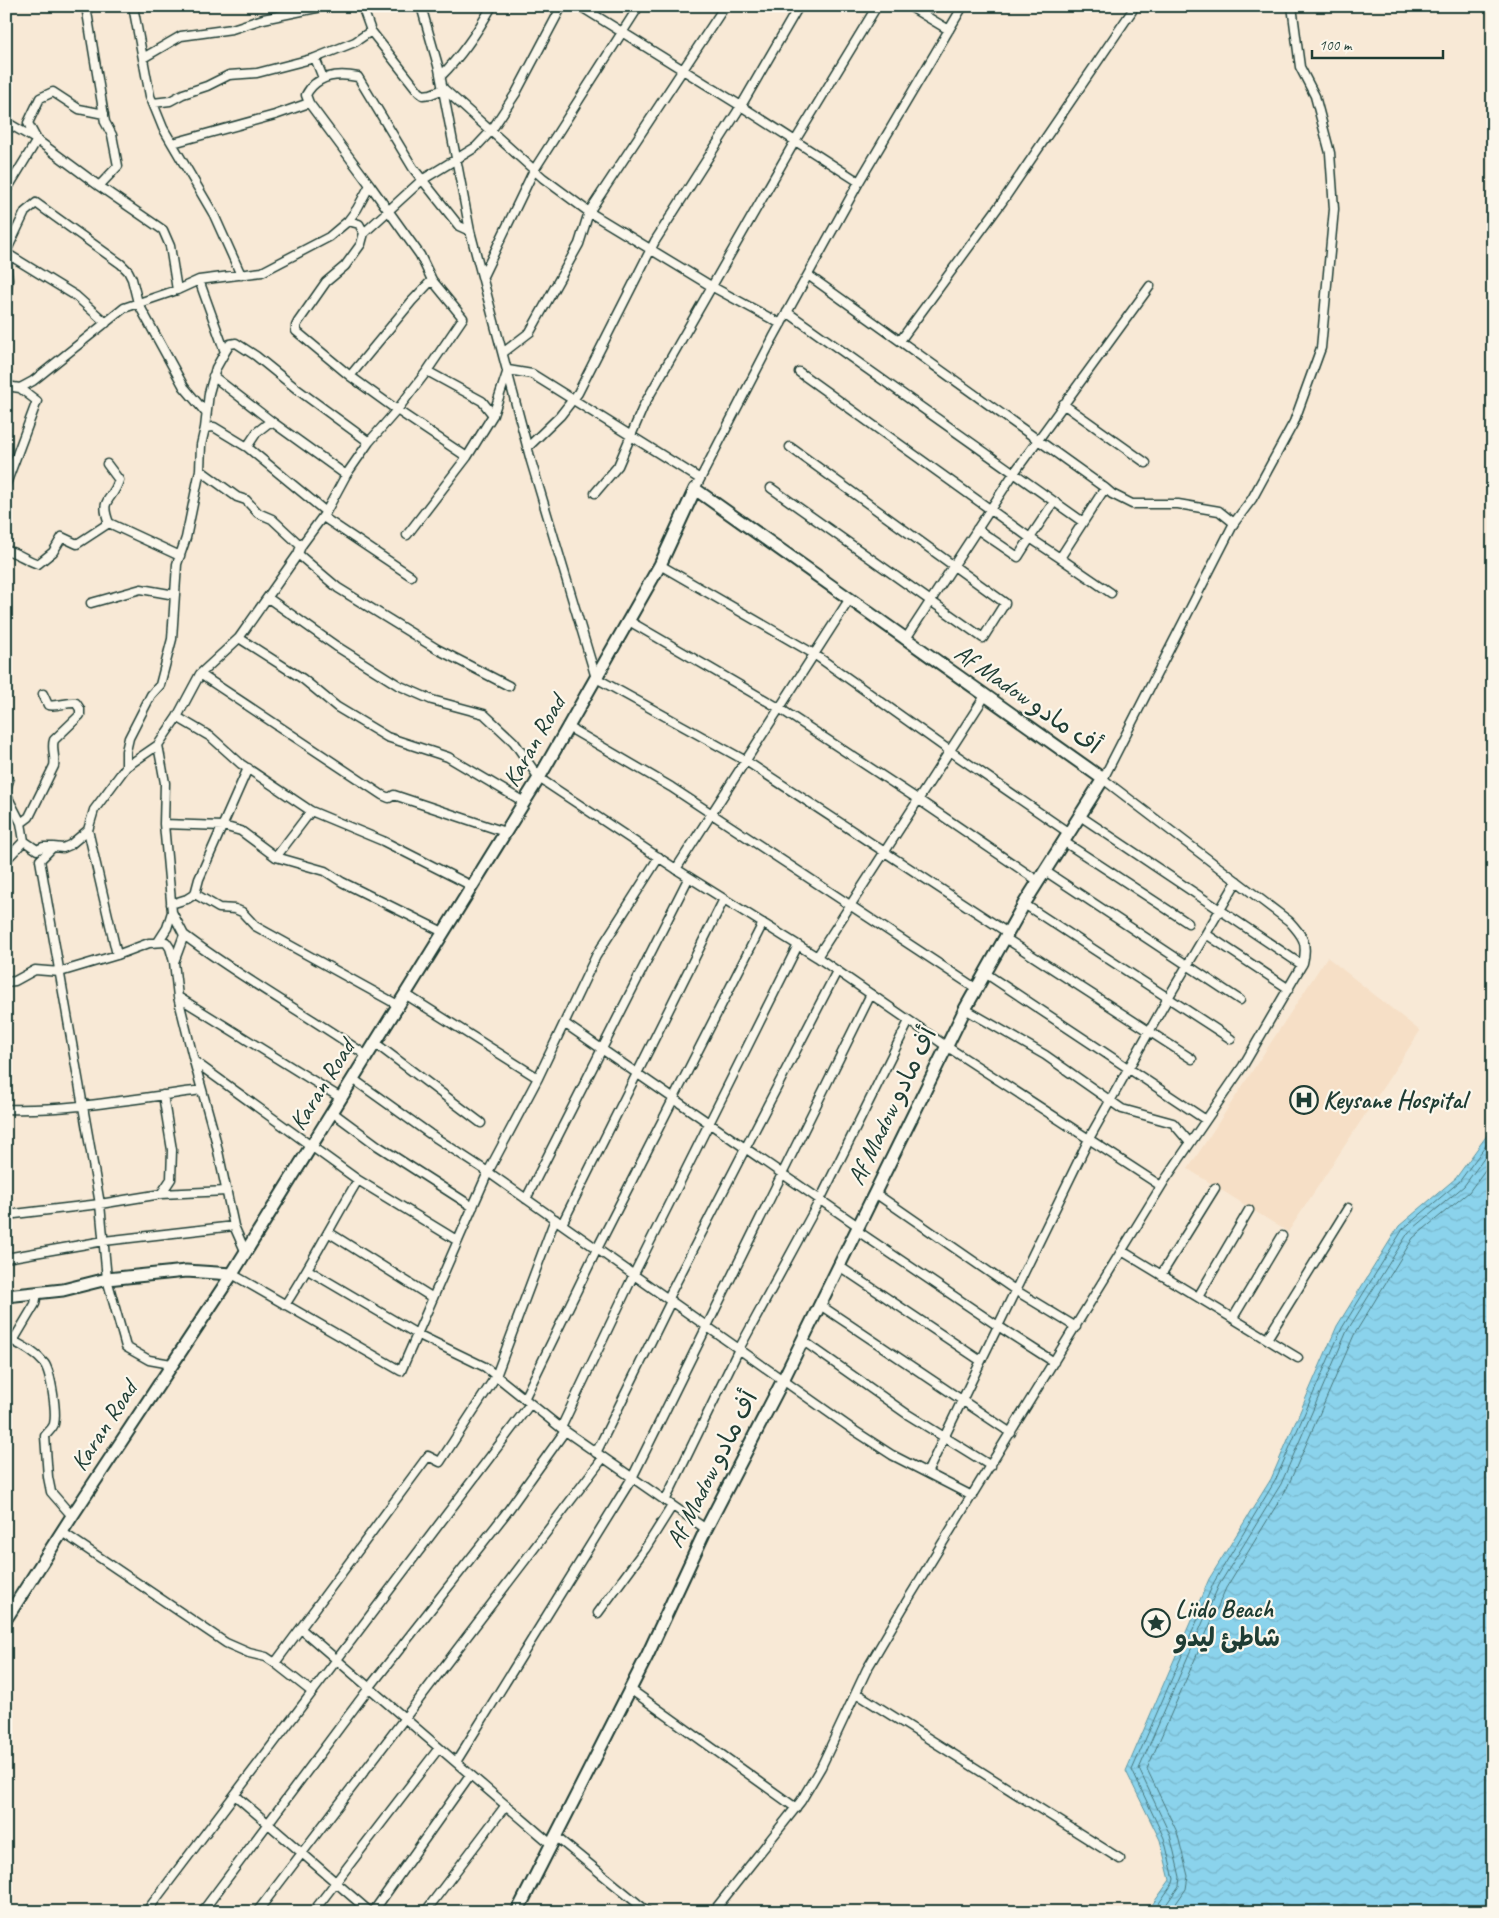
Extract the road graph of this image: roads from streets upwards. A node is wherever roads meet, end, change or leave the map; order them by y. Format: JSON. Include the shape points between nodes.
{"nodes":[{"id":1,"x":7,"y":6,"type":"edge"},
{"id":2,"x":86,"y":6,"type":"edge"},
{"id":3,"x":133,"y":6,"type":"edge"},
{"id":4,"x":326,"y":6,"type":"edge"},
{"id":5,"x":362,"y":6,"type":"edge"},
{"id":6,"x":421,"y":6,"type":"edge"},
{"id":7,"x":492,"y":6,"type":"edge"},
{"id":8,"x":562,"y":6,"type":"edge"},
{"id":9,"x":580,"y":6,"type":"edge"},
{"id":10,"x":639,"y":6,"type":"edge"},
{"id":11,"x":725,"y":6,"type":"edge"},
{"id":12,"x":799,"y":6,"type":"edge"},
{"id":13,"x":877,"y":6,"type":"edge"},
{"id":14,"x":909,"y":6,"type":"edge"},
{"id":15,"x":963,"y":6,"type":"edge"},
{"id":16,"x":1292,"y":6,"type":"edge"},
{"id":17,"x":6,"y":10,"type":"edge"},
{"id":18,"x":1132,"y":11,"type":"dead end"},
{"id":19,"x":949,"y":30,"type":"junction"},
{"id":20,"x":371,"y":31,"type":"junction"},
{"id":21,"x":622,"y":32,"type":"junction"},
{"id":22,"x":143,"y":58,"type":"junction"},
{"id":23,"x":315,"y":58,"type":"junction"},
{"id":24,"x":684,"y":70,"type":"junction"},
{"id":25,"x":441,"y":76,"type":"junction"},
{"id":26,"x":324,"y":78,"type":"junction"},
{"id":27,"x":444,"y":89,"type":"junction"},
{"id":28,"x":153,"y":103,"type":"junction"},
{"id":29,"x":309,"y":104,"type":"junction"},
{"id":30,"x":741,"y":106,"type":"junction"},
{"id":31,"x":104,"y":114,"type":"junction"},
{"id":32,"x":6,"y":122,"type":"edge"},
{"id":33,"x":491,"y":131,"type":"junction"},
{"id":34,"x":37,"y":140,"type":"junction"},
{"id":35,"x":796,"y":141,"type":"junction"},
{"id":36,"x":173,"y":143,"type":"junction"},
{"id":37,"x":457,"y":160,"type":"junction"},
{"id":38,"x":534,"y":170,"type":"junction"},
{"id":39,"x":422,"y":180,"type":"junction"},
{"id":40,"x":859,"y":182,"type":"junction"},
{"id":41,"x":370,"y":185,"type":"junction"},
{"id":42,"x":99,"y":186,"type":"junction"},
{"id":43,"x":6,"y":191,"type":"edge"},
{"id":44,"x":388,"y":211,"type":"junction"},
{"id":45,"x":590,"y":212,"type":"junction"},
{"id":46,"x":348,"y":220,"type":"junction"},
{"id":47,"x":470,"y":231,"type":"junction"},
{"id":48,"x":364,"y":233,"type":"junction"},
{"id":49,"x":651,"y":251,"type":"junction"},
{"id":50,"x":6,"y":253,"type":"edge"},
{"id":51,"x":6,"y":258,"type":"edge"},
{"id":52,"x":241,"y":274,"type":"junction"},
{"id":53,"x":808,"y":275,"type":"junction"},
{"id":54,"x":483,"y":276,"type":"junction"},
{"id":55,"x":199,"y":280,"type":"junction"},
{"id":56,"x":432,"y":280,"type":"junction"},
{"id":57,"x":711,"y":286,"type":"junction"},
{"id":58,"x":1150,"y":286,"type":"dead end"},
{"id":59,"x":177,"y":290,"type":"junction"},
{"id":60,"x":138,"y":303,"type":"junction"},
{"id":61,"x":6,"y":306,"type":"edge"},
{"id":62,"x":787,"y":312,"type":"junction"},
{"id":63,"x":106,"y":323,"type":"junction"},
{"id":64,"x":781,"y":324,"type":"junction"},
{"id":65,"x":900,"y":342,"type":"junction"},
{"id":66,"x":224,"y":352,"type":"junction"},
{"id":67,"x":504,"y":352,"type":"junction"},
{"id":68,"x":508,"y":370,"type":"junction"},
{"id":69,"x":427,"y":371,"type":"junction"},
{"id":70,"x":799,"y":372,"type":"dead end"},
{"id":71,"x":213,"y":376,"type":"junction"},
{"id":72,"x":350,"y":376,"type":"junction"},
{"id":73,"x":6,"y":386,"type":"edge"},
{"id":74,"x":20,"y":388,"type":"junction"},
{"id":75,"x":572,"y":401,"type":"junction"},
{"id":76,"x":1063,"y":404,"type":"junction"},
{"id":77,"x":397,"y":410,"type":"junction"},
{"id":78,"x":206,"y":413,"type":"junction"},
{"id":79,"x":493,"y":415,"type":"junction"},
{"id":80,"x":271,"y":421,"type":"junction"},
{"id":81,"x":205,"y":428,"type":"junction"},
{"id":82,"x":630,"y":436,"type":"junction"},
{"id":83,"x":1037,"y":440,"type":"junction"},
{"id":84,"x":369,"y":442,"type":"junction"},
{"id":85,"x":247,"y":447,"type":"junction"},
{"id":86,"x":528,"y":447,"type":"junction"},
{"id":87,"x":790,"y":447,"type":"dead end"},
{"id":88,"x":467,"y":457,"type":"junction"},
{"id":89,"x":1146,"y":463,"type":"dead end"},
{"id":90,"x":107,"y":464,"type":"dead end"},
{"id":91,"x":200,"y":470,"type":"junction"},
{"id":92,"x":1014,"y":473,"type":"junction"},
{"id":93,"x":346,"y":475,"type":"junction"},
{"id":94,"x":6,"y":484,"type":"edge"},
{"id":95,"x":697,"y":484,"type":"junction"},
{"id":96,"x":771,"y":488,"type":"dead end"},
{"id":97,"x":1105,"y":488,"type":"junction"},
{"id":98,"x":595,"y":493,"type":"dead end"},
{"id":99,"x":1054,"y":502,"type":"junction"},
{"id":100,"x":990,"y":510,"type":"junction"},
{"id":101,"x":325,"y":514,"type":"junction"},
{"id":102,"x":1083,"y":522,"type":"junction"},
{"id":103,"x":109,"y":523,"type":"junction"},
{"id":104,"x":1234,"y":523,"type":"junction"},
{"id":105,"x":977,"y":529,"type":"junction"},
{"id":106,"x":407,"y":535,"type":"dead end"},
{"id":107,"x":1030,"y":538,"type":"junction"},
{"id":108,"x":6,"y":550,"type":"edge"},
{"id":109,"x":299,"y":550,"type":"junction"},
{"id":110,"x":180,"y":556,"type":"junction"},
{"id":111,"x":1060,"y":558,"type":"junction"},
{"id":112,"x":954,"y":565,"type":"junction"},
{"id":113,"x":660,"y":566,"type":"junction"},
{"id":114,"x":411,"y":576,"type":"dead end"},
{"id":115,"x":1111,"y":593,"type":"dead end"},
{"id":116,"x":175,"y":595,"type":"junction"},
{"id":117,"x":268,"y":598,"type":"junction"},
{"id":118,"x":849,"y":600,"type":"junction"},
{"id":119,"x":930,"y":601,"type":"junction"},
{"id":120,"x":91,"y":603,"type":"dead end"},
{"id":121,"x":629,"y":621,"type":"junction"},
{"id":122,"x":239,"y":638,"type":"junction"},
{"id":123,"x":905,"y":640,"type":"junction"},
{"id":124,"x":814,"y":654,"type":"junction"},
{"id":125,"x":200,"y":674,"type":"junction"},
{"id":126,"x":596,"y":678,"type":"junction"},
{"id":127,"x":509,"y":686,"type":"dead end"},
{"id":128,"x":43,"y":694,"type":"dead end"},
{"id":129,"x":985,"y":696,"type":"junction"},
{"id":130,"x":779,"y":708,"type":"junction"},
{"id":131,"x":177,"y":717,"type":"junction"},
{"id":132,"x":568,"y":727,"type":"junction"},
{"id":133,"x":158,"y":745,"type":"junction"},
{"id":134,"x":950,"y":751,"type":"junction"},
{"id":135,"x":746,"y":761,"type":"junction"},
{"id":136,"x":126,"y":767,"type":"junction"},
{"id":137,"x":248,"y":768,"type":"junction"},
{"id":138,"x":6,"y":777,"type":"edge"},
{"id":139,"x":539,"y":778,"type":"junction"},
{"id":140,"x":1103,"y":780,"type":"junction"},
{"id":141,"x":6,"y":789,"type":"edge"},
{"id":142,"x":6,"y":794,"type":"edge"},
{"id":143,"x":918,"y":800,"type":"junction"},
{"id":144,"x":524,"y":802,"type":"junction"},
{"id":145,"x":311,"y":811,"type":"junction"},
{"id":146,"x":711,"y":815,"type":"junction"},
{"id":147,"x":1080,"y":816,"type":"junction"},
{"id":148,"x":21,"y":823,"type":"junction"},
{"id":149,"x":164,"y":824,"type":"junction"},
{"id":150,"x":223,"y":826,"type":"junction"},
{"id":151,"x":88,"y":830,"type":"junction"},
{"id":152,"x":505,"y":832,"type":"junction"},
{"id":153,"x":1066,"y":837,"type":"junction"},
{"id":154,"x":24,"y":841,"type":"junction"},
{"id":155,"x":54,"y":847,"type":"junction"},
{"id":156,"x":885,"y":852,"type":"junction"},
{"id":157,"x":276,"y":857,"type":"junction"},
{"id":158,"x":659,"y":857,"type":"junction"},
{"id":159,"x":6,"y":860,"type":"edge"},
{"id":160,"x":676,"y":868,"type":"junction"},
{"id":161,"x":1045,"y":871,"type":"junction"},
{"id":162,"x":689,"y":877,"type":"junction"},
{"id":163,"x":1038,"y":881,"type":"junction"},
{"id":164,"x":1237,"y":881,"type":"junction"},
{"id":165,"x":472,"y":886,"type":"junction"},
{"id":166,"x":195,"y":894,"type":"junction"},
{"id":167,"x":724,"y":899,"type":"junction"},
{"id":168,"x":1024,"y":904,"type":"junction"},
{"id":169,"x":850,"y":906,"type":"junction"},
{"id":170,"x":172,"y":908,"type":"junction"},
{"id":171,"x":1220,"y":910,"type":"junction"},
{"id":172,"x":763,"y":923,"type":"junction"},
{"id":173,"x":1188,"y":923,"type":"dead end"},
{"id":174,"x":444,"y":932,"type":"junction"},
{"id":175,"x":1206,"y":934,"type":"junction"},
{"id":176,"x":184,"y":935,"type":"junction"},
{"id":177,"x":1006,"y":936,"type":"junction"},
{"id":178,"x":158,"y":942,"type":"junction"},
{"id":179,"x":798,"y":945,"type":"junction"},
{"id":180,"x":116,"y":955,"type":"junction"},
{"id":181,"x":817,"y":957,"type":"junction"},
{"id":182,"x":174,"y":962,"type":"junction"},
{"id":183,"x":1188,"y":965,"type":"junction"},
{"id":184,"x":1302,"y":965,"type":"junction"},
{"id":185,"x":837,"y":971,"type":"junction"},
{"id":186,"x":60,"y":972,"type":"junction"},
{"id":187,"x":985,"y":973,"type":"junction"},
{"id":188,"x":6,"y":982,"type":"edge"},
{"id":189,"x":977,"y":989,"type":"junction"},
{"id":190,"x":1289,"y":989,"type":"junction"},
{"id":191,"x":405,"y":994,"type":"junction"},
{"id":192,"x":871,"y":994,"type":"junction"},
{"id":193,"x":178,"y":997,"type":"junction"},
{"id":194,"x":1168,"y":998,"type":"junction"},
{"id":195,"x":1240,"y":1000,"type":"dead end"},
{"id":196,"x":398,"y":1005,"type":"junction"},
{"id":197,"x":965,"y":1009,"type":"junction"},
{"id":198,"x":909,"y":1021,"type":"junction"},
{"id":199,"x":564,"y":1023,"type":"junction"},
{"id":200,"x":1149,"y":1032,"type":"junction"},
{"id":201,"x":1231,"y":1039,"type":"dead end"},
{"id":202,"x":375,"y":1044,"type":"junction"},
{"id":203,"x":946,"y":1046,"type":"junction"},
{"id":204,"x":602,"y":1049,"type":"junction"},
{"id":205,"x":367,"y":1056,"type":"junction"},
{"id":206,"x":1192,"y":1059,"type":"dead end"},
{"id":207,"x":194,"y":1061,"type":"junction"},
{"id":208,"x":1129,"y":1067,"type":"junction"},
{"id":209,"x":637,"y":1074,"type":"junction"},
{"id":210,"x":538,"y":1078,"type":"junction"},
{"id":211,"x":353,"y":1079,"type":"junction"},
{"id":212,"x":202,"y":1090,"type":"junction"},
{"id":213,"x":163,"y":1095,"type":"junction"},
{"id":214,"x":341,"y":1098,"type":"junction"},
{"id":215,"x":674,"y":1099,"type":"junction"},
{"id":216,"x":1110,"y":1101,"type":"junction"},
{"id":217,"x":82,"y":1105,"type":"junction"},
{"id":218,"x":6,"y":1108,"type":"edge"},
{"id":219,"x":332,"y":1112,"type":"junction"},
{"id":220,"x":1206,"y":1120,"type":"junction"},
{"id":221,"x":481,"y":1123,"type":"dead end"},
{"id":222,"x":709,"y":1123,"type":"junction"},
{"id":223,"x":1089,"y":1139,"type":"junction"},
{"id":224,"x":1190,"y":1144,"type":"junction"},
{"id":225,"x":310,"y":1146,"type":"junction"},
{"id":226,"x":745,"y":1148,"type":"junction"},
{"id":227,"x":488,"y":1172,"type":"junction"},
{"id":228,"x":782,"y":1174,"type":"junction"},
{"id":229,"x":358,"y":1180,"type":"junction"},
{"id":230,"x":1161,"y":1186,"type":"junction"},
{"id":231,"x":1215,"y":1188,"type":"dead end"},
{"id":232,"x":227,"y":1191,"type":"junction"},
{"id":233,"x":875,"y":1193,"type":"junction"},
{"id":234,"x":161,"y":1194,"type":"junction"},
{"id":235,"x":526,"y":1198,"type":"junction"},
{"id":236,"x":820,"y":1200,"type":"junction"},
{"id":237,"x":100,"y":1204,"type":"junction"},
{"id":238,"x":473,"y":1207,"type":"junction"},
{"id":239,"x":1348,"y":1208,"type":"dead end"},
{"id":240,"x":1249,"y":1210,"type":"dead end"},
{"id":241,"x":6,"y":1216,"type":"edge"},
{"id":242,"x":559,"y":1222,"type":"junction"},
{"id":243,"x":234,"y":1226,"type":"junction"},
{"id":244,"x":857,"y":1228,"type":"junction"},
{"id":245,"x":328,"y":1232,"type":"junction"},
{"id":246,"x":1282,"y":1236,"type":"dead end"},
{"id":247,"x":104,"y":1241,"type":"junction"},
{"id":248,"x":458,"y":1241,"type":"junction"},
{"id":249,"x":597,"y":1249,"type":"junction"},
{"id":250,"x":1122,"y":1251,"type":"junction"},
{"id":251,"x":246,"y":1252,"type":"junction"},
{"id":252,"x":6,"y":1258,"type":"edge"},
{"id":253,"x":839,"y":1266,"type":"junction"},
{"id":254,"x":308,"y":1270,"type":"junction"},
{"id":255,"x":232,"y":1274,"type":"junction"},
{"id":256,"x":634,"y":1274,"type":"junction"},
{"id":257,"x":1161,"y":1275,"type":"junction"},
{"id":258,"x":107,"y":1279,"type":"junction"},
{"id":259,"x":1015,"y":1290,"type":"junction"},
{"id":260,"x":37,"y":1293,"type":"junction"},
{"id":261,"x":6,"y":1296,"type":"edge"},
{"id":262,"x":433,"y":1298,"type":"junction"},
{"id":263,"x":1198,"y":1298,"type":"junction"},
{"id":264,"x":669,"y":1299,"type":"junction"},
{"id":265,"x":286,"y":1305,"type":"junction"},
{"id":266,"x":820,"y":1305,"type":"junction"},
{"id":267,"x":1233,"y":1318,"type":"junction"},
{"id":268,"x":706,"y":1326,"type":"junction"},
{"id":269,"x":998,"y":1326,"type":"junction"},
{"id":270,"x":1076,"y":1326,"type":"junction"},
{"id":271,"x":418,"y":1334,"type":"junction"},
{"id":272,"x":10,"y":1339,"type":"edge"},
{"id":273,"x":1267,"y":1339,"type":"junction"},
{"id":274,"x":802,"y":1340,"type":"junction"},
{"id":275,"x":739,"y":1349,"type":"junction"},
{"id":276,"x":1298,"y":1358,"type":"dead end"},
{"id":277,"x":981,"y":1361,"type":"junction"},
{"id":278,"x":1054,"y":1362,"type":"junction"},
{"id":279,"x":171,"y":1364,"type":"junction"},
{"id":280,"x":496,"y":1376,"type":"junction"},
{"id":281,"x":783,"y":1380,"type":"junction"},
{"id":282,"x":962,"y":1400,"type":"junction"},
{"id":283,"x":527,"y":1401,"type":"junction"},
{"id":284,"x":563,"y":1430,"type":"junction"},
{"id":285,"x":1011,"y":1433,"type":"junction"},
{"id":286,"x":944,"y":1437,"type":"junction"},
{"id":287,"x":596,"y":1453,"type":"junction"},
{"id":288,"x":603,"y":1458,"type":"junction"},
{"id":289,"x":991,"y":1466,"type":"junction"},
{"id":290,"x":927,"y":1473,"type":"junction"},
{"id":291,"x":632,"y":1478,"type":"junction"},
{"id":292,"x":972,"y":1496,"type":"junction"},
{"id":293,"x":668,"y":1503,"type":"junction"},
{"id":294,"x":72,"y":1516,"type":"junction"},
{"id":295,"x":706,"y":1529,"type":"junction"},
{"id":296,"x":62,"y":1532,"type":"junction"},
{"id":297,"x":598,"y":1612,"type":"dead end"},
{"id":298,"x":6,"y":1619,"type":"edge"},
{"id":299,"x":301,"y":1629,"type":"junction"},
{"id":300,"x":337,"y":1660,"type":"junction"},
{"id":301,"x":276,"y":1663,"type":"junction"},
{"id":302,"x":369,"y":1688,"type":"junction"},
{"id":303,"x":630,"y":1689,"type":"junction"},
{"id":304,"x":312,"y":1692,"type":"junction"},
{"id":305,"x":856,"y":1693,"type":"junction"},
{"id":306,"x":404,"y":1718,"type":"junction"},
{"id":307,"x":440,"y":1748,"type":"junction"},
{"id":308,"x":456,"y":1762,"type":"junction"},
{"id":309,"x":470,"y":1774,"type":"junction"},
{"id":310,"x":235,"y":1795,"type":"junction"},
{"id":311,"x":506,"y":1805,"type":"junction"},
{"id":312,"x":796,"y":1808,"type":"junction"},
{"id":313,"x":268,"y":1824,"type":"junction"},
{"id":314,"x":553,"y":1840,"type":"junction"},
{"id":315,"x":302,"y":1852,"type":"junction"},
{"id":316,"x":1120,"y":1859,"type":"dead end"},
{"id":317,"x":336,"y":1882,"type":"junction"},
{"id":318,"x":146,"y":1912,"type":"edge"},
{"id":319,"x":202,"y":1912,"type":"edge"},
{"id":320,"x":257,"y":1912,"type":"edge"},
{"id":321,"x":313,"y":1912,"type":"edge"},
{"id":322,"x":371,"y":1912,"type":"edge"},
{"id":323,"x":425,"y":1912,"type":"edge"},
{"id":324,"x":517,"y":1912,"type":"edge"},
{"id":325,"x":648,"y":1912,"type":"edge"},
{"id":326,"x":713,"y":1912,"type":"edge"}],
"edges":[{"from":1,"to":17,"type":"street"},
{"from":2,"to":31,"type":"street"},
{"from":3,"to":22,"type":"street"},
{"from":4,"to":22,"type":"street","via":[[263,19],[232,30],[181,36]]},
{"from":5,"to":20,"type":"street"},
{"from":6,"to":25,"type":"street"},
{"from":7,"to":25,"type":"street","via":[[459,58]]},
{"from":8,"to":33,"type":"street","via":[[516,93]]},
{"from":9,"to":21,"type":"street"},
{"from":10,"to":21,"type":"street"},
{"from":11,"to":24,"type":"street"},
{"from":12,"to":30,"type":"street"},
{"from":13,"to":35,"type":"street"},
{"from":14,"to":19,"type":"street"},
{"from":15,"to":19,"type":"street"},
{"from":16,"to":104,"type":"street","via":[[1300,68],[1315,96],[1330,153],[1334,209],[1321,348],[1294,422],[1252,499]]},
{"from":18,"to":65,"type":"street","via":[[1002,202]]},
{"from":19,"to":40,"type":"street"},
{"from":20,"to":23,"type":"street","via":[[355,42]]},
{"from":20,"to":27,"type":"street","via":[[423,95]]},
{"from":21,"to":24,"type":"street"},
{"from":21,"to":38,"type":"street"},
{"from":22,"to":28,"type":"street"},
{"from":23,"to":26,"type":"street"},
{"from":23,"to":28,"type":"street","via":[[229,75],[170,101]]},
{"from":24,"to":30,"type":"street"},
{"from":24,"to":45,"type":"street"},
{"from":25,"to":27,"type":"street"},
{"from":26,"to":29,"type":"street","via":[[310,87],[306,95]]},
{"from":26,"to":39,"type":"street","via":[[343,74],[358,77]]},
{"from":27,"to":33,"type":"street"},
{"from":27,"to":37,"type":"street"},
{"from":28,"to":36,"type":"street"},
{"from":29,"to":36,"type":"street"},
{"from":29,"to":41,"type":"street"},
{"from":30,"to":35,"type":"street"},
{"from":30,"to":49,"type":"street"},
{"from":31,"to":34,"type":"street","via":[[79,109],[52,92],[40,98],[28,123]]},
{"from":31,"to":42,"type":"street","via":[[112,134],[118,166]]},
{"from":32,"to":34,"type":"street"},
{"from":33,"to":37,"type":"street"},
{"from":33,"to":38,"type":"street"},
{"from":34,"to":42,"type":"street"},
{"from":34,"to":43,"type":"street"},
{"from":35,"to":40,"type":"street"},
{"from":35,"to":57,"type":"street"},
{"from":36,"to":52,"type":"street","via":[[214,215]]},
{"from":37,"to":39,"type":"street"},
{"from":37,"to":47,"type":"street"},
{"from":38,"to":45,"type":"street"},
{"from":38,"to":54,"type":"street"},
{"from":39,"to":44,"type":"street"},
{"from":39,"to":47,"type":"street","via":[[459,226]]},
{"from":40,"to":53,"type":"street"},
{"from":41,"to":44,"type":"street"},
{"from":41,"to":46,"type":"street"},
{"from":42,"to":59,"type":"street","via":[[163,230],[170,246]]},
{"from":44,"to":48,"type":"street"},
{"from":44,"to":56,"type":"street","via":[[420,255]]},
{"from":45,"to":49,"type":"street"},
{"from":45,"to":67,"type":"street","via":[[579,244],[530,332]]},
{"from":46,"to":48,"type":"street","via":[[359,224]]},
{"from":46,"to":52,"type":"street","via":[[329,237],[262,272]]},
{"from":47,"to":54,"type":"street"},
{"from":48,"to":72,"type":"street","via":[[361,244],[346,266],[326,282],[296,326],[300,335]]},
{"from":49,"to":57,"type":"street"},
{"from":49,"to":75,"type":"street"},
{"from":50,"to":60,"type":"street","via":[[26,212],[36,203],[121,264],[132,279]]},
{"from":50,"to":63,"type":"street","via":[[76,296]]},
{"from":51,"to":61,"type":"street"},
{"from":52,"to":55,"type":"street"},
{"from":53,"to":62,"type":"street"},
{"from":53,"to":65,"type":"street"},
{"from":54,"to":67,"type":"street"},
{"from":55,"to":59,"type":"street"},
{"from":55,"to":66,"type":"street"},
{"from":56,"to":69,"type":"street","via":[[463,318]]},
{"from":56,"to":72,"type":"street"},
{"from":57,"to":64,"type":"street"},
{"from":57,"to":82,"type":"street"},
{"from":58,"to":76,"type":"street"},
{"from":59,"to":60,"type":"street"},
{"from":60,"to":63,"type":"street","via":[[124,308]]},
{"from":60,"to":78,"type":"street","via":[[184,388]]},
{"from":62,"to":64,"type":"street"},
{"from":62,"to":92,"type":"street"},
{"from":63,"to":74,"type":"street","via":[[33,382]]},
{"from":64,"to":95,"type":"street"},
{"from":65,"to":83,"type":"street"},
{"from":66,"to":71,"type":"street"},
{"from":66,"to":84,"type":"street","via":[[230,344],[236,343]]},
{"from":67,"to":68,"type":"street"},
{"from":68,"to":75,"type":"street","via":[[532,374]]},
{"from":68,"to":79,"type":"street"},
{"from":68,"to":86,"type":"street"},
{"from":69,"to":77,"type":"street"},
{"from":69,"to":79,"type":"street","via":[[482,401]]},
{"from":70,"to":100,"type":"street"},
{"from":71,"to":78,"type":"street"},
{"from":71,"to":80,"type":"street"},
{"from":72,"to":77,"type":"street"},
{"from":73,"to":74,"type":"street"},
{"from":74,"to":94,"type":"street","via":[[37,402]]},
{"from":75,"to":82,"type":"street"},
{"from":75,"to":86,"type":"street"},
{"from":76,"to":83,"type":"street"},
{"from":76,"to":89,"type":"street"},
{"from":77,"to":84,"type":"street"},
{"from":77,"to":88,"type":"street"},
{"from":78,"to":81,"type":"street"},
{"from":79,"to":88,"type":"street"},
{"from":80,"to":85,"type":"street","via":[[257,432]]},
{"from":80,"to":93,"type":"street"},
{"from":81,"to":85,"type":"street","via":[[214,427]]},
{"from":81,"to":91,"type":"street"},
{"from":82,"to":95,"type":"street"},
{"from":82,"to":98,"type":"street","via":[[618,466]]},
{"from":83,"to":92,"type":"street"},
{"from":83,"to":97,"type":"street"},
{"from":84,"to":93,"type":"street"},
{"from":85,"to":101,"type":"street"},
{"from":86,"to":126,"type":"street"},
{"from":87,"to":112,"type":"street"},
{"from":88,"to":106,"type":"street"},
{"from":90,"to":103,"type":"street","via":[[119,480],[104,510]]},
{"from":91,"to":109,"type":"street","via":[[246,500],[258,513],[272,519]]},
{"from":91,"to":110,"type":"street"},
{"from":92,"to":99,"type":"street"},
{"from":92,"to":100,"type":"street"},
{"from":93,"to":101,"type":"street"},
{"from":95,"to":113,"type":"street","name":"Karan Road"},
{"from":95,"to":118,"type":"street","name":"Af Madow أف مادو"},
{"from":96,"to":119,"type":"street"},
{"from":97,"to":102,"type":"street"},
{"from":97,"to":104,"type":"street","via":[[1132,504],[1178,504],[1219,511]]},
{"from":99,"to":102,"type":"street"},
{"from":99,"to":107,"type":"street"},
{"from":100,"to":105,"type":"street"},
{"from":100,"to":107,"type":"street"},
{"from":101,"to":109,"type":"street"},
{"from":101,"to":114,"type":"street"},
{"from":102,"to":111,"type":"street"},
{"from":103,"to":108,"type":"street","via":[[77,544],[62,536],[53,552],[38,564]]},
{"from":103,"to":110,"type":"street"},
{"from":104,"to":140,"type":"street"},
{"from":105,"to":107,"type":"street","via":[[1018,557]]},
{"from":105,"to":112,"type":"street"},
{"from":107,"to":111,"type":"street"},
{"from":109,"to":117,"type":"street"},
{"from":109,"to":127,"type":"street","via":[[338,588],[438,649]]},
{"from":110,"to":116,"type":"street"},
{"from":111,"to":115,"type":"street"},
{"from":112,"to":119,"type":"street"},
{"from":112,"to":119,"type":"street","via":[[1005,603],[987,631],[982,638]]},
{"from":113,"to":121,"type":"street","name":"Karan Road"},
{"from":113,"to":124,"type":"street"},
{"from":116,"to":120,"type":"street","via":[[141,589]]},
{"from":116,"to":136,"type":"street","via":[[172,638],[160,684],[151,694],[129,738]]},
{"from":117,"to":122,"type":"street"},
{"from":117,"to":139,"type":"street","via":[[398,685],[432,700],[484,714],[514,742]]},
{"from":118,"to":123,"type":"street","name":"Af Madow أف مادو"},
{"from":118,"to":124,"type":"street"},
{"from":119,"to":123,"type":"street"},
{"from":121,"to":126,"type":"street","name":"Karan Road"},
{"from":121,"to":130,"type":"street"},
{"from":122,"to":125,"type":"street"},
{"from":122,"to":144,"type":"street","via":[[303,678],[337,707],[387,736],[448,757]]},
{"from":123,"to":129,"type":"street","name":"Af Madow أف مادو"},
{"from":124,"to":130,"type":"street"},
{"from":124,"to":134,"type":"street"},
{"from":125,"to":131,"type":"street"},
{"from":125,"to":152,"type":"street","via":[[389,798],[394,795]]},
{"from":126,"to":132,"type":"street","name":"Karan Road"},
{"from":126,"to":135,"type":"street"},
{"from":128,"to":148,"type":"street","via":[[48,706],[76,703],[80,715],[54,740],[56,761],[29,817]]},
{"from":129,"to":134,"type":"street"},
{"from":129,"to":140,"type":"street","name":"Af Madow أف مادو"},
{"from":130,"to":135,"type":"street"},
{"from":130,"to":143,"type":"street"},
{"from":131,"to":133,"type":"street"},
{"from":131,"to":137,"type":"street","via":[[210,737]]},
{"from":132,"to":139,"type":"street","name":"Karan Road"},
{"from":132,"to":146,"type":"street","via":[[671,787]]},
{"from":133,"to":136,"type":"street"},
{"from":133,"to":149,"type":"street","via":[[165,783]]},
{"from":134,"to":143,"type":"street"},
{"from":134,"to":153,"type":"street"},
{"from":135,"to":146,"type":"street"},
{"from":135,"to":156,"type":"street"},
{"from":136,"to":151,"type":"street","via":[[94,810]]},
{"from":137,"to":145,"type":"street"},
{"from":137,"to":150,"type":"street"},
{"from":138,"to":141,"type":"street","via":[[9,780]]},
{"from":139,"to":144,"type":"street","name":"Karan Road"},
{"from":139,"to":158,"type":"street"},
{"from":140,"to":147,"type":"street","name":"Af Madow أف مادو"},
{"from":140,"to":164,"type":"street"},
{"from":142,"to":148,"type":"street"},
{"from":143,"to":156,"type":"street"},
{"from":143,"to":163,"type":"street"},
{"from":144,"to":152,"type":"street","name":"Karan Road"},
{"from":145,"to":157,"type":"street"},
{"from":145,"to":165,"type":"street","via":[[383,841]]},
{"from":146,"to":160,"type":"street"},
{"from":146,"to":169,"type":"street"},
{"from":147,"to":153,"type":"street","name":"Af Madow أف مادو"},
{"from":147,"to":171,"type":"street"},
{"from":148,"to":154,"type":"street"},
{"from":149,"to":150,"type":"street"},
{"from":149,"to":170,"type":"street"},
{"from":150,"to":157,"type":"street","via":[[241,831]]},
{"from":150,"to":166,"type":"street"},
{"from":151,"to":155,"type":"street","via":[[70,845]]},
{"from":151,"to":180,"type":"street"},
{"from":152,"to":165,"type":"street","name":"Karan Road"},
{"from":153,"to":161,"type":"street","name":"Af Madow أف مادو"},
{"from":153,"to":173,"type":"street"},
{"from":154,"to":155,"type":"street","via":[[37,850]]},
{"from":154,"to":159,"type":"street"},
{"from":155,"to":186,"type":"street","via":[[40,860]]},
{"from":156,"to":169,"type":"street"},
{"from":156,"to":177,"type":"street"},
{"from":157,"to":174,"type":"street","via":[[325,871]]},
{"from":158,"to":160,"type":"street"},
{"from":158,"to":199,"type":"street","via":[[596,956]]},
{"from":160,"to":162,"type":"street"},
{"from":161,"to":163,"type":"street","name":"Af Madow أف مادو"},
{"from":161,"to":183,"type":"street"},
{"from":162,"to":167,"type":"street"},
{"from":162,"to":204,"type":"street"},
{"from":163,"to":168,"type":"street","name":"Af Madow أف مادو"},
{"from":164,"to":171,"type":"street"},
{"from":164,"to":184,"type":"street","via":[[1297,929],[1306,949]]},
{"from":165,"to":174,"type":"street","name":"Karan Road"},
{"from":166,"to":170,"type":"street"},
{"from":166,"to":196,"type":"street","via":[[219,908],[242,912],[255,926]]},
{"from":167,"to":172,"type":"street"},
{"from":167,"to":209,"type":"street"},
{"from":168,"to":177,"type":"street","name":"Af Madow أف مادو"},
{"from":168,"to":194,"type":"street"},
{"from":169,"to":181,"type":"street"},
{"from":169,"to":189,"type":"street"},
{"from":170,"to":176,"type":"street"},
{"from":170,"to":178,"type":"street","via":[[167,928]]},
{"from":171,"to":175,"type":"street"},
{"from":171,"to":184,"type":"street"},
{"from":172,"to":179,"type":"street"},
{"from":172,"to":215,"type":"street"},
{"from":174,"to":191,"type":"street","name":"Karan Road"},
{"from":175,"to":183,"type":"street"},
{"from":175,"to":190,"type":"street"},
{"from":176,"to":182,"type":"street"},
{"from":176,"to":205,"type":"street","via":[[230,969]]},
{"from":177,"to":187,"type":"street","name":"Af Madow أف مادو"},
{"from":177,"to":200,"type":"street"},
{"from":178,"to":180,"type":"street"},
{"from":178,"to":182,"type":"street","via":[[166,942]]},
{"from":179,"to":181,"type":"street"},
{"from":179,"to":222,"type":"street"},
{"from":180,"to":186,"type":"street"},
{"from":181,"to":185,"type":"street"},
{"from":182,"to":193,"type":"street"},
{"from":183,"to":194,"type":"street"},
{"from":183,"to":195,"type":"street"},
{"from":184,"to":190,"type":"street"},
{"from":185,"to":192,"type":"street"},
{"from":185,"to":226,"type":"street"},
{"from":186,"to":188,"type":"street","via":[[35,970],[15,981]]},
{"from":186,"to":217,"type":"street"},
{"from":187,"to":189,"type":"street","name":"Af Madow أف مادو"},
{"from":187,"to":208,"type":"street"},
{"from":189,"to":197,"type":"street","name":"Af Madow أف مادو"},
{"from":190,"to":220,"type":"street"},
{"from":191,"to":196,"type":"street","name":"Karan Road"},
{"from":191,"to":210,"type":"street"},
{"from":192,"to":198,"type":"street"},
{"from":192,"to":228,"type":"street"},
{"from":193,"to":207,"type":"street"},
{"from":193,"to":214,"type":"street"},
{"from":194,"to":200,"type":"street"},
{"from":194,"to":201,"type":"street"},
{"from":196,"to":202,"type":"street","name":"Karan Road"},
{"from":197,"to":203,"type":"street","name":"Af Madow أف مادو"},
{"from":197,"to":216,"type":"street","via":[[1045,1055]]},
{"from":198,"to":203,"type":"street"},
{"from":198,"to":236,"type":"street"},
{"from":199,"to":204,"type":"street"},
{"from":199,"to":210,"type":"street"},
{"from":200,"to":206,"type":"street"},
{"from":200,"to":208,"type":"street"},
{"from":202,"to":205,"type":"street","name":"Karan Road"},
{"from":202,"to":221,"type":"street"},
{"from":203,"to":223,"type":"street"},
{"from":203,"to":233,"type":"street","name":"Af Madow أف مادو"},
{"from":204,"to":209,"type":"street"},
{"from":204,"to":235,"type":"street"},
{"from":205,"to":211,"type":"street","name":"Karan Road"},
{"from":207,"to":212,"type":"street"},
{"from":207,"to":225,"type":"street"},
{"from":208,"to":216,"type":"street"},
{"from":208,"to":220,"type":"street"},
{"from":209,"to":215,"type":"street"},
{"from":209,"to":242,"type":"street"},
{"from":210,"to":227,"type":"street"},
{"from":211,"to":214,"type":"street","name":"Karan Road"},
{"from":211,"to":227,"type":"street"},
{"from":212,"to":213,"type":"street"},
{"from":212,"to":232,"type":"street"},
{"from":213,"to":217,"type":"street"},
{"from":213,"to":234,"type":"street","via":[[172,1150],[171,1179]]},
{"from":214,"to":219,"type":"street","name":"Karan Road"},
{"from":215,"to":222,"type":"street"},
{"from":215,"to":249,"type":"street"},
{"from":216,"to":223,"type":"street"},
{"from":216,"to":224,"type":"street","via":[[1122,1109],[1173,1123]]},
{"from":217,"to":218,"type":"street","via":[[29,1110]]},
{"from":217,"to":237,"type":"street"},
{"from":219,"to":225,"type":"street","name":"Karan Road"},
{"from":219,"to":238,"type":"street"},
{"from":220,"to":224,"type":"street"},
{"from":222,"to":226,"type":"street"},
{"from":222,"to":256,"type":"street"},
{"from":223,"to":230,"type":"street"},
{"from":223,"to":259,"type":"street"},
{"from":224,"to":230,"type":"street"},
{"from":225,"to":229,"type":"street"},
{"from":225,"to":251,"type":"street","name":"Karan Road"},
{"from":226,"to":228,"type":"street"},
{"from":226,"to":264,"type":"street"},
{"from":227,"to":235,"type":"street"},
{"from":227,"to":238,"type":"street"},
{"from":228,"to":236,"type":"street"},
{"from":228,"to":268,"type":"street"},
{"from":229,"to":245,"type":"street"},
{"from":229,"to":248,"type":"street"},
{"from":230,"to":250,"type":"street"},
{"from":231,"to":257,"type":"street"},
{"from":232,"to":234,"type":"street"},
{"from":232,"to":243,"type":"street"},
{"from":233,"to":244,"type":"street","name":"Af Madow أف مادو"},
{"from":233,"to":259,"type":"street"},
{"from":234,"to":237,"type":"street"},
{"from":235,"to":242,"type":"street"},
{"from":236,"to":244,"type":"street"},
{"from":236,"to":275,"type":"street"},
{"from":237,"to":241,"type":"street"},
{"from":237,"to":247,"type":"street"},
{"from":238,"to":248,"type":"street"},
{"from":239,"to":273,"type":"street"},
{"from":240,"to":263,"type":"street"},
{"from":242,"to":249,"type":"street"},
{"from":242,"to":280,"type":"street"},
{"from":243,"to":247,"type":"street"},
{"from":243,"to":251,"type":"street"},
{"from":244,"to":253,"type":"street","name":"Af Madow أف مادو"},
{"from":244,"to":269,"type":"street"},
{"from":245,"to":254,"type":"street"},
{"from":245,"to":262,"type":"street"},
{"from":246,"to":267,"type":"street"},
{"from":247,"to":252,"type":"street"},
{"from":247,"to":258,"type":"street"},
{"from":248,"to":262,"type":"street"},
{"from":249,"to":256,"type":"street"},
{"from":249,"to":283,"type":"street"},
{"from":250,"to":257,"type":"street"},
{"from":250,"to":270,"type":"street"},
{"from":251,"to":255,"type":"street","name":"Karan Road"},
{"from":253,"to":266,"type":"street","name":"Af Madow أف مادو"},
{"from":253,"to":277,"type":"street"},
{"from":254,"to":265,"type":"street"},
{"from":254,"to":271,"type":"street"},
{"from":255,"to":258,"type":"street","via":[[186,1271]]},
{"from":255,"to":265,"type":"street"},
{"from":255,"to":279,"type":"street","name":"Karan Road"},
{"from":256,"to":264,"type":"street"},
{"from":256,"to":284,"type":"street"},
{"from":257,"to":263,"type":"street"},
{"from":258,"to":260,"type":"street"},
{"from":258,"to":279,"type":"street","via":[[126,1347],[149,1360]]},
{"from":259,"to":269,"type":"street"},
{"from":259,"to":270,"type":"street"},
{"from":260,"to":261,"type":"street"},
{"from":260,"to":272,"type":"street","via":[[36,1304]]},
{"from":262,"to":271,"type":"street"},
{"from":263,"to":267,"type":"street"},
{"from":264,"to":268,"type":"street"},
{"from":264,"to":287,"type":"street"},
{"from":265,"to":271,"type":"street","via":[[401,1371]]},
{"from":266,"to":274,"type":"street","name":"Af Madow أف مادو"},
{"from":266,"to":282,"type":"street"},
{"from":267,"to":273,"type":"street"},
{"from":268,"to":275,"type":"street"},
{"from":268,"to":291,"type":"street"},
{"from":269,"to":277,"type":"street"},
{"from":269,"to":278,"type":"street"},
{"from":270,"to":278,"type":"street"},
{"from":271,"to":280,"type":"street","via":[[485,1367]]},
{"from":272,"to":294,"type":"street","via":[[31,1350],[44,1364],[50,1380],[55,1418],[53,1427],[45,1436],[48,1477],[51,1492]]},
{"from":273,"to":276,"type":"street"},
{"from":274,"to":281,"type":"street","name":"Af Madow أف مادو"},
{"from":274,"to":286,"type":"street"},
{"from":275,"to":281,"type":"street"},
{"from":275,"to":293,"type":"street"},
{"from":277,"to":282,"type":"street"},
{"from":278,"to":285,"type":"street"},
{"from":279,"to":294,"type":"street","name":"Karan Road"},
{"from":280,"to":283,"type":"street"},
{"from":280,"to":299,"type":"street","via":[[440,1462],[428,1456]]},
{"from":281,"to":290,"type":"street","via":[[855,1431]]},
{"from":281,"to":295,"type":"street","name":"Af Madow أف مادو"},
{"from":282,"to":285,"type":"street"},
{"from":282,"to":286,"type":"street"},
{"from":283,"to":284,"type":"street"},
{"from":283,"to":300,"type":"street"},
{"from":284,"to":287,"type":"street"},
{"from":284,"to":302,"type":"street","via":[[508,1512]]},
{"from":285,"to":289,"type":"street"},
{"from":286,"to":289,"type":"street"},
{"from":286,"to":290,"type":"street"},
{"from":287,"to":288,"type":"street"},
{"from":288,"to":291,"type":"street"},
{"from":288,"to":306,"type":"street"},
{"from":289,"to":292,"type":"street"},
{"from":290,"to":292,"type":"street"},
{"from":291,"to":293,"type":"street"},
{"from":291,"to":308,"type":"street"},
{"from":292,"to":305,"type":"street","via":[[907,1601]]},
{"from":293,"to":295,"type":"street"},
{"from":293,"to":297,"type":"street","via":[[645,1549]]},
{"from":294,"to":296,"type":"street","name":"Karan Road"},
{"from":295,"to":303,"type":"street","name":"Af Madow أف مادو"},
{"from":296,"to":298,"type":"street","name":"Karan Road"},
{"from":296,"to":301,"type":"street","via":[[226,1642]]},
{"from":299,"to":300,"type":"street"},
{"from":299,"to":301,"type":"street"},
{"from":300,"to":302,"type":"street"},
{"from":300,"to":304,"type":"street"},
{"from":301,"to":304,"type":"street"},
{"from":302,"to":306,"type":"street"},
{"from":302,"to":313,"type":"street"},
{"from":303,"to":312,"type":"street"},
{"from":303,"to":314,"type":"street","name":"Af Madow أف مادو"},
{"from":304,"to":310,"type":"street"},
{"from":305,"to":312,"type":"street","via":[[821,1767]]},
{"from":305,"to":316,"type":"street"},
{"from":306,"to":307,"type":"street"},
{"from":306,"to":315,"type":"street"},
{"from":307,"to":308,"type":"street"},
{"from":307,"to":317,"type":"street"},
{"from":308,"to":309,"type":"street"},
{"from":309,"to":311,"type":"street"},
{"from":309,"to":322,"type":"street"},
{"from":310,"to":313,"type":"street"},
{"from":310,"to":318,"type":"street"},
{"from":311,"to":314,"type":"street"},
{"from":311,"to":323,"type":"street"},
{"from":312,"to":326,"type":"street"},
{"from":313,"to":315,"type":"street"},
{"from":313,"to":319,"type":"street"},
{"from":314,"to":324,"type":"street","name":"Af Madow أف مادو"},
{"from":314,"to":325,"type":"street"},
{"from":315,"to":317,"type":"street"},
{"from":315,"to":320,"type":"street"},
{"from":317,"to":321,"type":"street"},
{"from":317,"to":322,"type":"street"}]}
